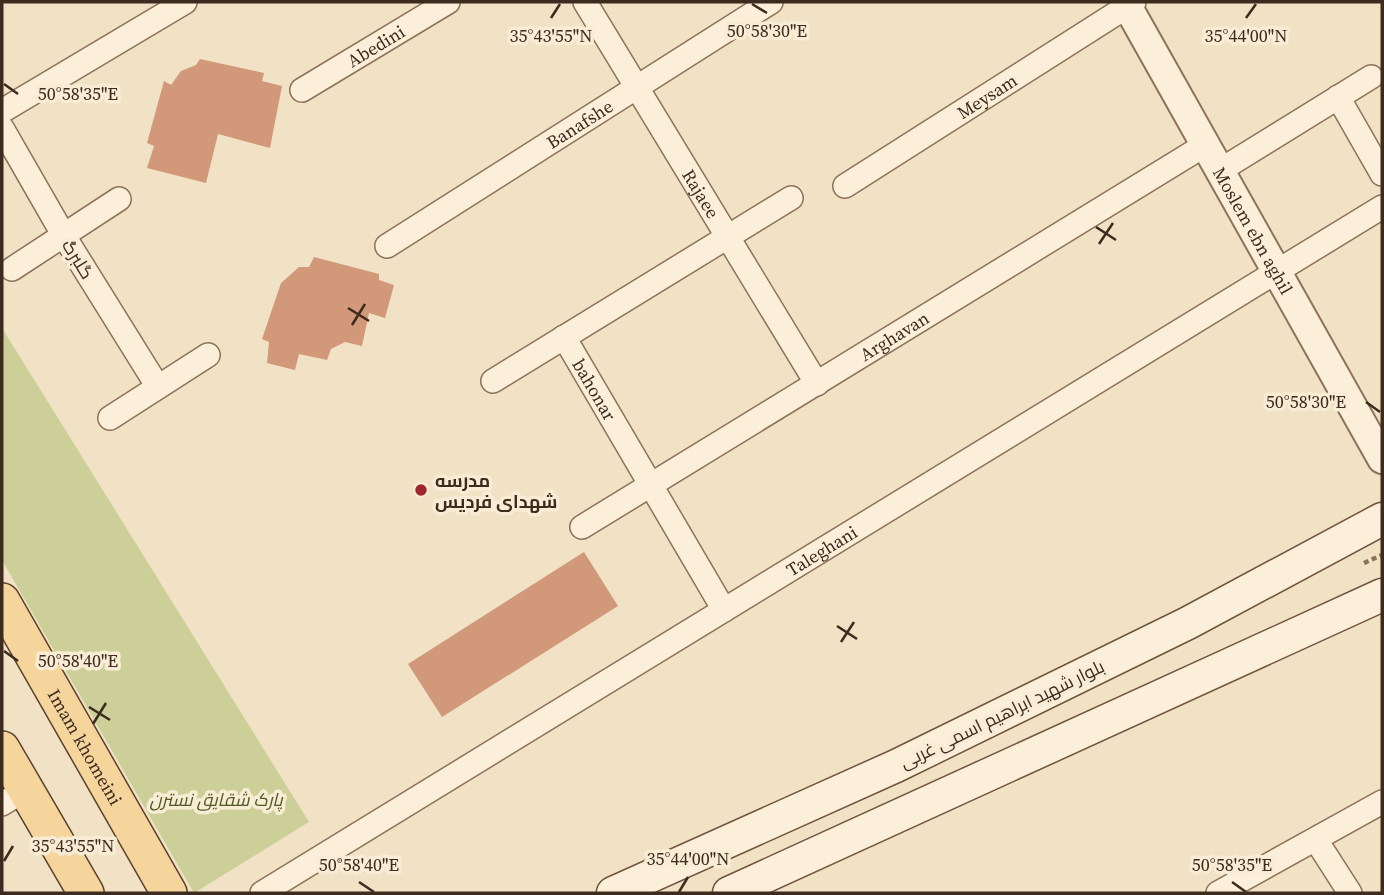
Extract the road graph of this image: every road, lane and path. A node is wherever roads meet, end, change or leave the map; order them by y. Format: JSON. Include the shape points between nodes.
{"nodes":[{"id":1,"x":185,"y":2,"type":"edge"},
{"id":2,"x":448,"y":2,"type":"edge"},
{"id":3,"x":585,"y":2,"type":"edge"},
{"id":4,"x":771,"y":2,"type":"edge"},
{"id":5,"x":1128,"y":3,"type":"edge"},
{"id":6,"x":1371,"y":77,"type":"dead end"},
{"id":7,"x":639,"y":86,"type":"junction"},
{"id":8,"x":302,"y":90,"type":"dead end"},
{"id":9,"x":1338,"y":97,"type":"junction"},
{"id":10,"x":2,"y":111,"type":"edge"},
{"id":11,"x":2,"y":128,"type":"edge"},
{"id":12,"x":1205,"y":145,"type":"junction"},
{"id":13,"x":1219,"y":170,"type":"junction"},
{"id":14,"x":1382,"y":174,"type":"edge"},
{"id":15,"x":845,"y":186,"type":"dead end"},
{"id":16,"x":791,"y":198,"type":"dead end"},
{"id":17,"x":120,"y":199,"type":"dead end"},
{"id":18,"x":1382,"y":207,"type":"edge"},
{"id":19,"x":64,"y":236,"type":"junction"},
{"id":20,"x":729,"y":238,"type":"junction"},
{"id":21,"x":387,"y":246,"type":"dead end"},
{"id":22,"x":12,"y":269,"type":"dead end"},
{"id":23,"x":1276,"y":272,"type":"junction"},
{"id":24,"x":564,"y":337,"type":"junction"},
{"id":25,"x":208,"y":355,"type":"dead end"},
{"id":26,"x":494,"y":381,"type":"dead end"},
{"id":27,"x":817,"y":384,"type":"junction"},
{"id":28,"x":158,"y":387,"type":"junction"},
{"id":29,"x":110,"y":418,"type":"dead end"},
{"id":30,"x":1382,"y":459,"type":"edge"},
{"id":31,"x":651,"y":484,"type":"junction"},
{"id":32,"x":1382,"y":519,"type":"edge"},
{"id":33,"x":582,"y":527,"type":"dead end"},
{"id":34,"x":1382,"y":595,"type":"edge"},
{"id":35,"x":2,"y":601,"type":"edge"},
{"id":36,"x":724,"y":610,"type":"junction"},
{"id":37,"x":2,"y":750,"type":"edge"},
{"id":38,"x":14,"y":797,"type":"edge"},
{"id":39,"x":1382,"y":802,"type":"edge"},
{"id":40,"x":1316,"y":840,"type":"junction"},
{"id":41,"x":86,"y":893,"type":"edge"},
{"id":42,"x":169,"y":893,"type":"edge"},
{"id":43,"x":262,"y":893,"type":"edge"},
{"id":44,"x":614,"y":893,"type":"edge"},
{"id":45,"x":729,"y":893,"type":"edge"},
{"id":46,"x":1218,"y":893,"type":"edge"},
{"id":47,"x":1350,"y":893,"type":"edge"}],
"edges":[{"from":1,"to":10,"type":"street"},
{"from":2,"to":8,"type":"street","name":"Abedini"},
{"from":3,"to":7,"type":"street","name":"Rajaee"},
{"from":4,"to":7,"type":"street","name":"Banafshe"},
{"from":5,"to":12,"type":"street","name":"Moslem ebn aghil"},
{"from":5,"to":15,"type":"street","name":"Meysam"},
{"from":6,"to":9,"type":"street"},
{"from":7,"to":20,"type":"street","name":"Rajaee"},
{"from":7,"to":21,"type":"street","name":"Banafshe"},
{"from":9,"to":13,"type":"street"},
{"from":9,"to":14,"type":"street"},
{"from":11,"to":19,"type":"street","name":"گلبرگ"},
{"from":12,"to":13,"type":"street","name":"Moslem ebn aghil"},
{"from":12,"to":27,"type":"street","name":"Arghavan"},
{"from":13,"to":23,"type":"street","name":"Moslem ebn aghil"},
{"from":16,"to":20,"type":"street"},
{"from":17,"to":19,"type":"street"},
{"from":18,"to":23,"type":"street","name":"Taleghani"},
{"from":19,"to":22,"type":"street"},
{"from":19,"to":28,"type":"street","name":"گلبرگ"},
{"from":20,"to":24,"type":"street"},
{"from":20,"to":27,"type":"street","name":"Rajaee"},
{"from":23,"to":30,"type":"street","name":"Moslem ebn aghil"},
{"from":23,"to":36,"type":"street","name":"Taleghani"},
{"from":24,"to":26,"type":"street"},
{"from":24,"to":31,"type":"street","name":"bahonar"},
{"from":25,"to":28,"type":"street"},
{"from":27,"to":31,"type":"street","name":"Arghavan"},
{"from":28,"to":29,"type":"street"},
{"from":31,"to":33,"type":"street","name":"Arghavan"},
{"from":31,"to":36,"type":"street","name":"bahonar"},
{"from":32,"to":44,"type":"main road","name":"بلوار شهید ابراهیم اسمی غربی","via":[[1188,623],[920,754]]},
{"from":34,"to":45,"type":"main road"},
{"from":35,"to":42,"type":"main road","name":"Imam khomeini"},
{"from":36,"to":43,"type":"street","name":"Taleghani"},
{"from":37,"to":38,"type":"main road"},
{"from":38,"to":41,"type":"main road"},
{"from":39,"to":40,"type":"street"},
{"from":40,"to":46,"type":"street"},
{"from":40,"to":47,"type":"street"}]}
